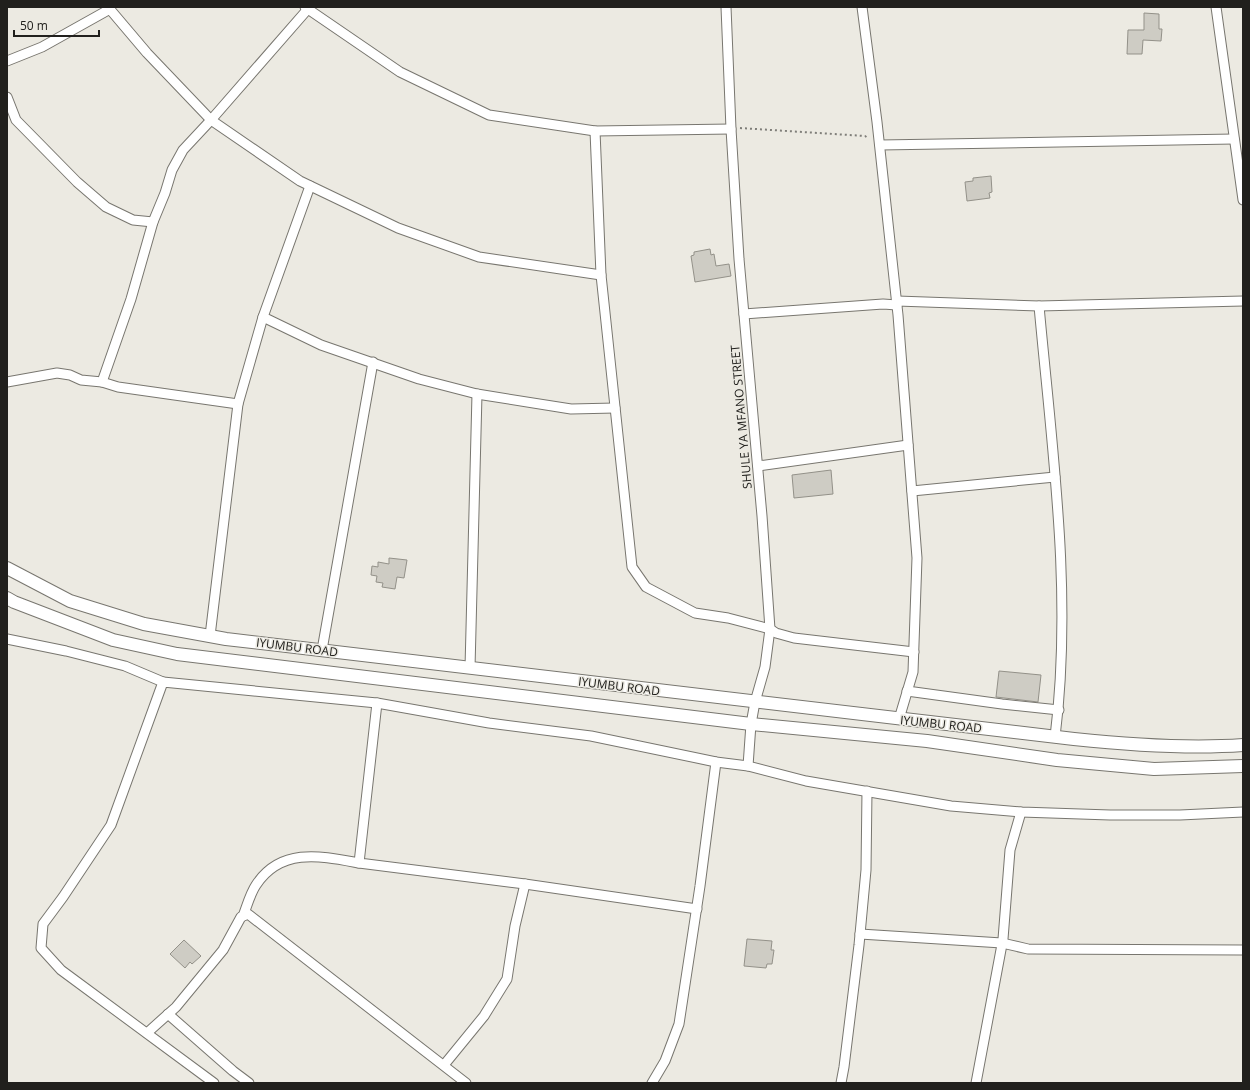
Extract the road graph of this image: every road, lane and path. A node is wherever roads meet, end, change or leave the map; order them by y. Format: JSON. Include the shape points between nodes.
{"nodes":[{"id":1,"x":726,"y":7,"type":"edge"},
{"id":2,"x":862,"y":7,"type":"edge"},
{"id":3,"x":1216,"y":7,"type":"edge"},
{"id":4,"x":109,"y":8,"type":"edge"},
{"id":5,"x":306,"y":8,"type":"edge"},
{"id":6,"x":7,"y":61,"type":"edge"},
{"id":7,"x":7,"y":97,"type":"edge"},
{"id":8,"x":211,"y":120,"type":"junction"},
{"id":9,"x":730,"y":129,"type":"junction"},
{"id":10,"x":594,"y":131,"type":"junction"},
{"id":11,"x":1234,"y":139,"type":"junction"},
{"id":12,"x":880,"y":146,"type":"junction"},
{"id":13,"x":310,"y":186,"type":"junction"},
{"id":14,"x":1243,"y":200,"type":"edge"},
{"id":15,"x":153,"y":222,"type":"junction"},
{"id":16,"x":601,"y":275,"type":"junction"},
{"id":17,"x":1243,"y":301,"type":"edge"},
{"id":18,"x":897,"y":303,"type":"junction"},
{"id":19,"x":1039,"y":306,"type":"junction"},
{"id":20,"x":744,"y":314,"type":"junction"},
{"id":21,"x":263,"y":317,"type":"junction"},
{"id":22,"x":373,"y":362,"type":"junction"},
{"id":23,"x":7,"y":382,"type":"edge"},
{"id":24,"x":102,"y":382,"type":"junction"},
{"id":25,"x":477,"y":394,"type":"junction"},
{"id":26,"x":238,"y":404,"type":"junction"},
{"id":27,"x":615,"y":408,"type":"junction"},
{"id":28,"x":908,"y":445,"type":"junction"},
{"id":29,"x":758,"y":466,"type":"junction"},
{"id":30,"x":1055,"y":478,"type":"junction"},
{"id":31,"x":912,"y":491,"type":"junction"},
{"id":32,"x":7,"y":568,"type":"edge"},
{"id":33,"x":7,"y":598,"type":"edge"},
{"id":34,"x":770,"y":629,"type":"junction"},
{"id":35,"x":210,"y":636,"type":"junction"},
{"id":36,"x":7,"y":639,"type":"edge"},
{"id":37,"x":322,"y":650,"type":"junction"},
{"id":38,"x":914,"y":652,"type":"junction"},
{"id":39,"x":470,"y":668,"type":"junction"},
{"id":40,"x":164,"y":682,"type":"junction"},
{"id":41,"x":907,"y":691,"type":"junction"},
{"id":42,"x":755,"y":702,"type":"junction"},
{"id":43,"x":377,"y":703,"type":"junction"},
{"id":44,"x":1059,"y":710,"type":"junction"},
{"id":45,"x":898,"y":719,"type":"junction"},
{"id":46,"x":751,"y":724,"type":"junction"},
{"id":47,"x":1055,"y":737,"type":"junction"},
{"id":48,"x":1243,"y":745,"type":"edge"},
{"id":49,"x":716,"y":762,"type":"junction"},
{"id":50,"x":748,"y":766,"type":"junction"},
{"id":51,"x":1243,"y":766,"type":"edge"},
{"id":52,"x":867,"y":791,"type":"junction"},
{"id":53,"x":1021,"y":812,"type":"junction"},
{"id":54,"x":1243,"y":812,"type":"edge"},
{"id":55,"x":359,"y":863,"type":"junction"},
{"id":56,"x":525,"y":884,"type":"junction"},
{"id":57,"x":697,"y":909,"type":"junction"},
{"id":58,"x":242,"y":916,"type":"junction"},
{"id":59,"x":860,"y":934,"type":"junction"},
{"id":60,"x":1002,"y":943,"type":"junction"},
{"id":61,"x":1243,"y":950,"type":"edge"},
{"id":62,"x":168,"y":1014,"type":"junction"},
{"id":63,"x":147,"y":1033,"type":"junction"},
{"id":64,"x":444,"y":1066,"type":"junction"},
{"id":65,"x":214,"y":1083,"type":"edge"},
{"id":66,"x":249,"y":1083,"type":"edge"},
{"id":67,"x":466,"y":1083,"type":"edge"},
{"id":68,"x":652,"y":1083,"type":"edge"},
{"id":69,"x":841,"y":1083,"type":"edge"},
{"id":70,"x":976,"y":1083,"type":"edge"}],
"edges":[{"from":1,"to":9,"type":"street","name":"SHULE YA MFANO STREET"},
{"from":2,"to":12,"type":"street"},
{"from":3,"to":11,"type":"street"},
{"from":4,"to":6,"type":"street","via":[[42,47]]},
{"from":4,"to":8,"type":"street","via":[[147,53]]},
{"from":5,"to":8,"type":"street"},
{"from":5,"to":10,"type":"street","via":[[400,72],[489,115]]},
{"from":7,"to":15,"type":"street","via":[[16,120],[106,208],[134,220]]},
{"from":8,"to":13,"type":"street"},
{"from":8,"to":15,"type":"street","via":[[183,150],[172,170]]},
{"from":9,"to":10,"type":"street"},
{"from":9,"to":12,"type":"path","via":[[788,130],[865,136]]},
{"from":9,"to":20,"type":"street","name":"SHULE YA MFANO STREET"},
{"from":10,"to":16,"type":"street"},
{"from":11,"to":12,"type":"street"},
{"from":11,"to":14,"type":"street"},
{"from":12,"to":18,"type":"street"},
{"from":13,"to":16,"type":"street","via":[[398,228],[480,257]]},
{"from":13,"to":21,"type":"street"},
{"from":15,"to":24,"type":"street","via":[[131,299]]},
{"from":16,"to":27,"type":"street"},
{"from":17,"to":19,"type":"street"},
{"from":18,"to":19,"type":"street"},
{"from":18,"to":20,"type":"street"},
{"from":18,"to":28,"type":"street"},
{"from":19,"to":30,"type":"street"},
{"from":20,"to":29,"type":"street","name":"SHULE YA MFANO STREET"},
{"from":21,"to":22,"type":"street","via":[[321,345]]},
{"from":21,"to":26,"type":"street"},
{"from":22,"to":25,"type":"street","via":[[419,379]]},
{"from":22,"to":37,"type":"street"},
{"from":23,"to":24,"type":"street","via":[[57,373],[81,380]]},
{"from":24,"to":26,"type":"street","via":[[118,387]]},
{"from":25,"to":27,"type":"street","via":[[571,409]]},
{"from":25,"to":39,"type":"street"},
{"from":26,"to":35,"type":"street"},
{"from":27,"to":34,"type":"street","via":[[632,567],[646,587],[695,612]]},
{"from":28,"to":29,"type":"street"},
{"from":28,"to":31,"type":"street"},
{"from":29,"to":34,"type":"street","name":"SHULE YA MFANO STREET"},
{"from":30,"to":31,"type":"street"},
{"from":30,"to":44,"type":"street","via":[[1061,550],[1062,661]]},
{"from":31,"to":38,"type":"street","via":[[917,558]]},
{"from":32,"to":35,"type":"main road","name":"IYUMBU ROAD","via":[[70,601],[144,624]]},
{"from":33,"to":46,"type":"main road","name":"IYUMBU ROAD","via":[[113,640],[177,654]]},
{"from":34,"to":38,"type":"street","via":[[794,638]]},
{"from":34,"to":42,"type":"street","name":"SHULE YA MFANO STREET","via":[[765,667]]},
{"from":35,"to":37,"type":"main road","name":"IYUMBU ROAD"},
{"from":36,"to":40,"type":"street","via":[[125,666]]},
{"from":37,"to":39,"type":"main road","name":"IYUMBU ROAD"},
{"from":38,"to":41,"type":"street","via":[[913,672]]},
{"from":39,"to":42,"type":"main road","name":"IYUMBU ROAD"},
{"from":40,"to":43,"type":"street"},
{"from":40,"to":63,"type":"street","via":[[111,825],[43,924],[41,948],[61,970]]},
{"from":41,"to":44,"type":"street"},
{"from":41,"to":45,"type":"street"},
{"from":42,"to":45,"type":"main road","name":"IYUMBU ROAD"},
{"from":42,"to":46,"type":"street","name":"SHULE YA MFANO STREET"},
{"from":43,"to":49,"type":"street","via":[[489,723],[591,736]]},
{"from":43,"to":55,"type":"street"},
{"from":44,"to":47,"type":"street"},
{"from":45,"to":47,"type":"main road","name":"IYUMBU ROAD"},
{"from":46,"to":50,"type":"street","name":"SHULE YA MFANO STREET"},
{"from":46,"to":51,"type":"main road","name":"IYUMBU ROAD","via":[[927,741],[1057,760],[1154,769]]},
{"from":47,"to":48,"type":"main road","name":"IYUMBU ROAD","via":[[1132,745],[1211,748]]},
{"from":49,"to":50,"type":"street"},
{"from":49,"to":57,"type":"street"},
{"from":50,"to":52,"type":"street","via":[[806,781]]},
{"from":52,"to":53,"type":"street","via":[[951,806]]},
{"from":52,"to":59,"type":"street","via":[[866,870]]},
{"from":53,"to":54,"type":"street","via":[[1180,815]]},
{"from":53,"to":60,"type":"street","via":[[1010,850]]},
{"from":55,"to":56,"type":"street"},
{"from":55,"to":58,"type":"street","via":[[321,856],[298,858],[278,864],[255,886]]},
{"from":56,"to":57,"type":"street"},
{"from":56,"to":64,"type":"street","via":[[507,979],[484,1016]]},
{"from":57,"to":68,"type":"street","via":[[679,1024],[665,1061]]},
{"from":58,"to":62,"type":"street","via":[[223,950]]},
{"from":58,"to":64,"type":"street","via":[[249,915]]},
{"from":59,"to":60,"type":"street"},
{"from":59,"to":69,"type":"street"},
{"from":60,"to":61,"type":"street","via":[[1028,949]]},
{"from":60,"to":70,"type":"street"},
{"from":62,"to":63,"type":"street"},
{"from":62,"to":66,"type":"street"},
{"from":63,"to":65,"type":"street"},
{"from":64,"to":67,"type":"street"}]}
